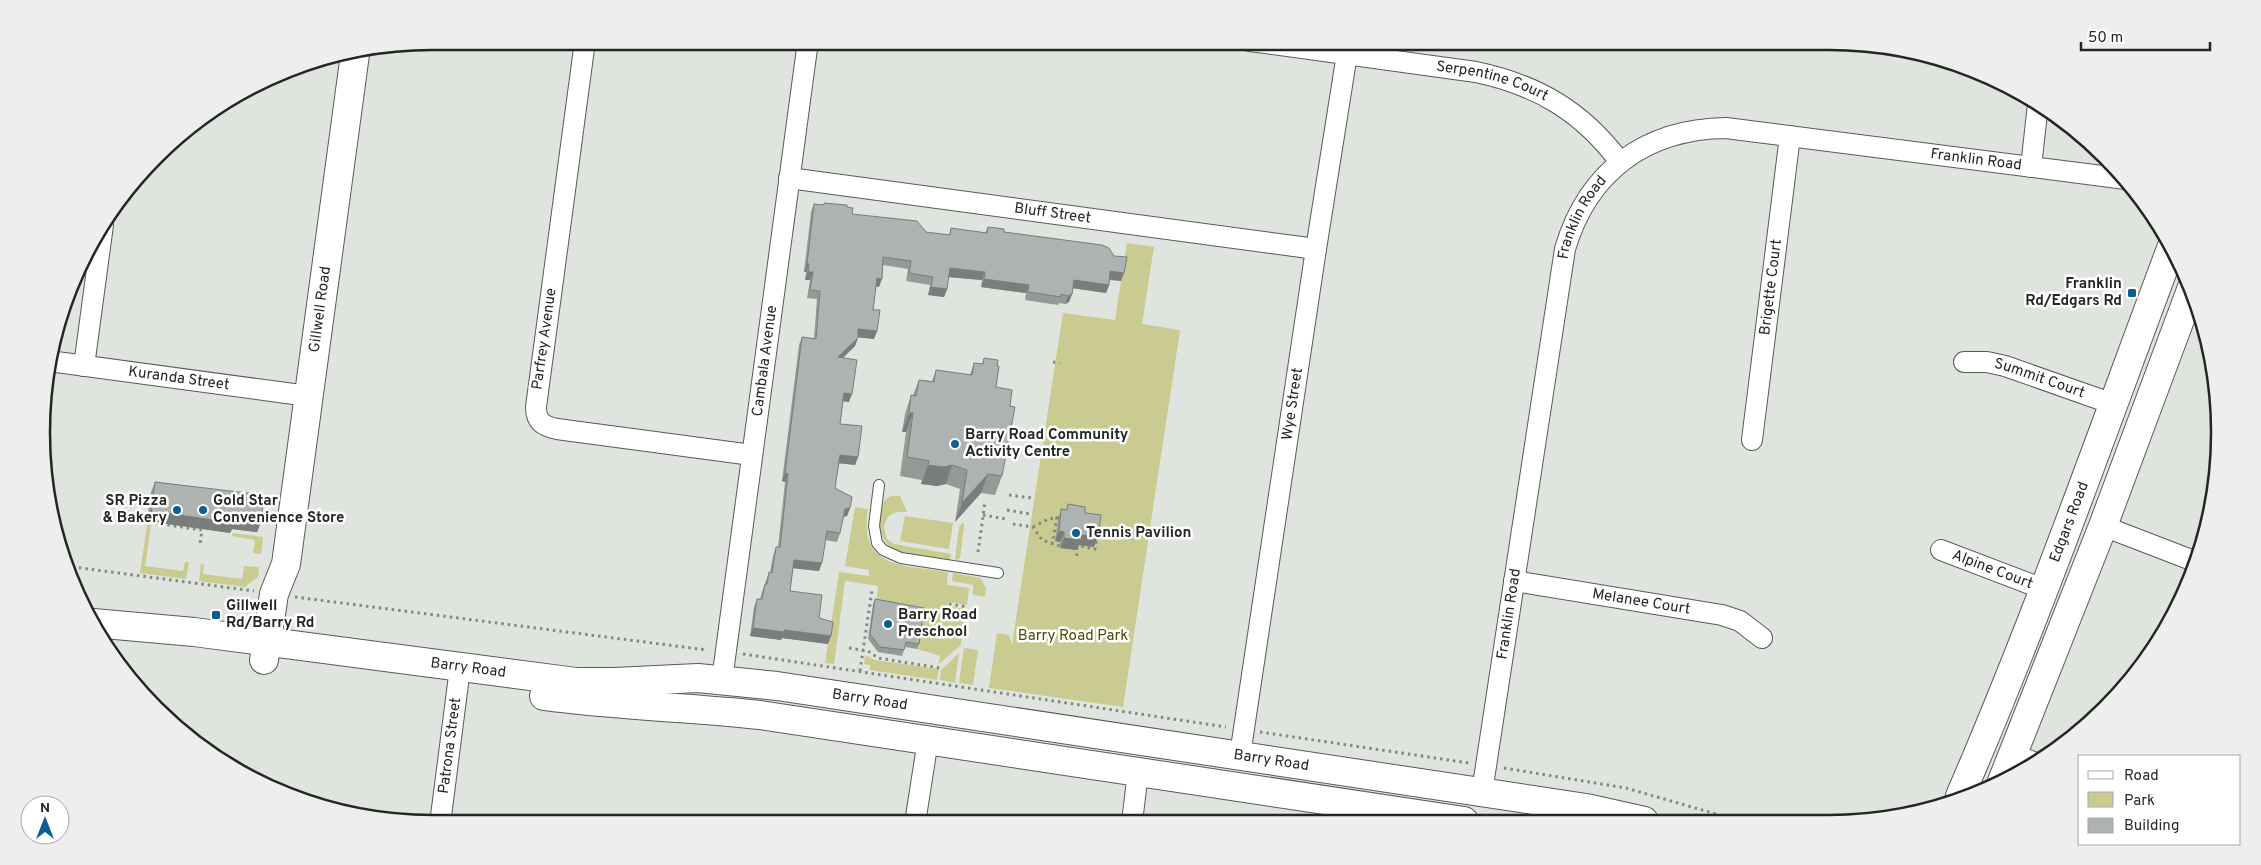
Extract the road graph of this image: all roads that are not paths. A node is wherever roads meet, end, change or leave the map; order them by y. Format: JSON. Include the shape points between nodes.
{"nodes":[{"id":1,"x":584,"y":50,"type":"edge"},
{"id":2,"x":807,"y":50,"type":"edge"},
{"id":3,"x":1317,"y":50,"type":"edge"},
{"id":4,"x":1347,"y":54,"type":"junction"},
{"id":5,"x":354,"y":58,"type":"edge"},
{"id":6,"x":2037,"y":112,"type":"edge"},
{"id":7,"x":1790,"y":136,"type":"junction"},
{"id":8,"x":1620,"y":162,"type":"junction"},
{"id":9,"x":2031,"y":167,"type":"junction"},
{"id":10,"x":2114,"y":177,"type":"edge"},
{"id":11,"x":789,"y":178,"type":"junction"},
{"id":12,"x":101,"y":241,"type":"edge"},
{"id":13,"x":1316,"y":249,"type":"junction"},
{"id":14,"x":2168,"y":256,"type":"edge"},
{"id":15,"x":2187,"y":300,"type":"edge"},
{"id":16,"x":56,"y":362,"type":"edge"},
{"id":17,"x":1964,"y":362,"type":"dead end"},
{"id":18,"x":84,"y":366,"type":"junction"},
{"id":19,"x":308,"y":396,"type":"junction"},
{"id":20,"x":2112,"y":404,"type":"junction"},
{"id":21,"x":1752,"y":440,"type":"dead end"},
{"id":22,"x":752,"y":455,"type":"junction"},
{"id":23,"x":879,"y":485,"type":"dead end"},
{"id":24,"x":2104,"y":526,"type":"junction"},
{"id":25,"x":1941,"y":550,"type":"dead end"},
{"id":26,"x":2189,"y":559,"type":"edge"},
{"id":27,"x":998,"y":573,"type":"dead end"},
{"id":28,"x":1514,"y":581,"type":"junction"},
{"id":29,"x":2044,"y":590,"type":"junction"},
{"id":30,"x":101,"y":624,"type":"edge"},
{"id":31,"x":110,"y":638,"type":"edge"},
{"id":32,"x":1762,"y":638,"type":"dead end"},
{"id":33,"x":274,"y":652,"type":"junction"},
{"id":34,"x":459,"y":676,"type":"junction"},
{"id":35,"x":722,"y":680,"type":"junction"},
{"id":36,"x":719,"y":711,"type":"junction"},
{"id":37,"x":928,"y":740,"type":"junction"},
{"id":38,"x":1240,"y":755,"type":"junction"},
{"id":39,"x":2023,"y":758,"type":"edge"},
{"id":40,"x":1138,"y":772,"type":"junction"},
{"id":41,"x":1962,"y":791,"type":"edge"},
{"id":42,"x":1482,"y":792,"type":"junction"},
{"id":43,"x":441,"y":815,"type":"edge"},
{"id":44,"x":916,"y":815,"type":"edge"},
{"id":45,"x":1133,"y":815,"type":"edge"},
{"id":46,"x":1424,"y":815,"type":"edge"},
{"id":47,"x":1479,"y":815,"type":"edge"},
{"id":48,"x":1623,"y":815,"type":"edge"}],
"edges":[{"from":1,"to":22,"type":"street","name":"Parfrey Avenue","via":[[537,397],[537,418],[542,424],[557,429]]},
{"from":2,"to":11,"type":"street","name":"Cambala Avenue"},
{"from":3,"to":4,"type":"street","name":"Serpentine Court"},
{"from":4,"to":8,"type":"street","name":"Serpentine Court","via":[[1476,72],[1524,85],[1570,111],[1592,128]]},
{"from":4,"to":13,"type":"street","name":"Wye Street"},
{"from":5,"to":19,"type":"street","name":"Gillwell Road"},
{"from":6,"to":9,"type":"street"},
{"from":7,"to":8,"type":"street","name":"Franklin Road","via":[[1726,128],[1701,129],[1666,137],[1642,147]]},
{"from":7,"to":9,"type":"street","name":"Franklin Road"},
{"from":7,"to":21,"type":"street","name":"Brigette Court"},
{"from":8,"to":28,"type":"street","name":"Franklin Road","via":[[1595,187],[1581,207],[1565,249]]},
{"from":9,"to":10,"type":"street","name":"Franklin Road"},
{"from":11,"to":13,"type":"street","name":"Bluff Street"},
{"from":11,"to":22,"type":"street","name":"Cambala Avenue"},
{"from":12,"to":18,"type":"street"},
{"from":13,"to":38,"type":"street","name":"Wye Street"},
{"from":14,"to":20,"type":"street","name":"Edgars Road"},
{"from":15,"to":24,"type":"street"},
{"from":16,"to":18,"type":"street","name":"Kuranda Street"},
{"from":17,"to":20,"type":"street","name":"Summit Court","via":[[2005,366]]},
{"from":18,"to":19,"type":"street","name":"Kuranda Street"},
{"from":19,"to":33,"type":"street","name":"Gillwell Road","via":[[286,564],[290,586]]},
{"from":20,"to":29,"type":"street","name":"Edgars Road"},
{"from":22,"to":35,"type":"street","name":"Cambala Avenue"},
{"from":23,"to":27,"type":"lane","via":[[874,526],[877,543],[883,550],[901,558]]},
{"from":24,"to":26,"type":"street"},
{"from":24,"to":39,"type":"street"},
{"from":25,"to":29,"type":"street","name":"Alpine Court"},
{"from":28,"to":32,"type":"street","name":"Melanee Court","via":[[1722,614],[1740,621]]},
{"from":28,"to":42,"type":"street","name":"Franklin Road"},
{"from":29,"to":41,"type":"street","name":"Edgars Road"},
{"from":30,"to":33,"type":"street","name":"Barry Road","via":[[157,628]]},
{"from":31,"to":33,"type":"street","name":"Barry Road"},
{"from":33,"to":34,"type":"street","name":"Barry Road"},
{"from":34,"to":35,"type":"street","name":"Barry Road","via":[[576,682]]},
{"from":34,"to":36,"type":"street","name":"Barry Road","via":[[587,702]]},
{"from":34,"to":43,"type":"street","name":"Patrona Street"},
{"from":35,"to":36,"type":"street"},
{"from":35,"to":38,"type":"street","name":"Barry Road"},
{"from":36,"to":37,"type":"street","name":"Barry Road"},
{"from":37,"to":40,"type":"street","name":"Barry Road"},
{"from":37,"to":44,"type":"street"},
{"from":38,"to":42,"type":"street","name":"Barry Road"},
{"from":40,"to":45,"type":"street"},
{"from":40,"to":46,"type":"street","name":"Barry Road"},
{"from":42,"to":47,"type":"street"},
{"from":42,"to":48,"type":"street","name":"Barry Road"}]}
